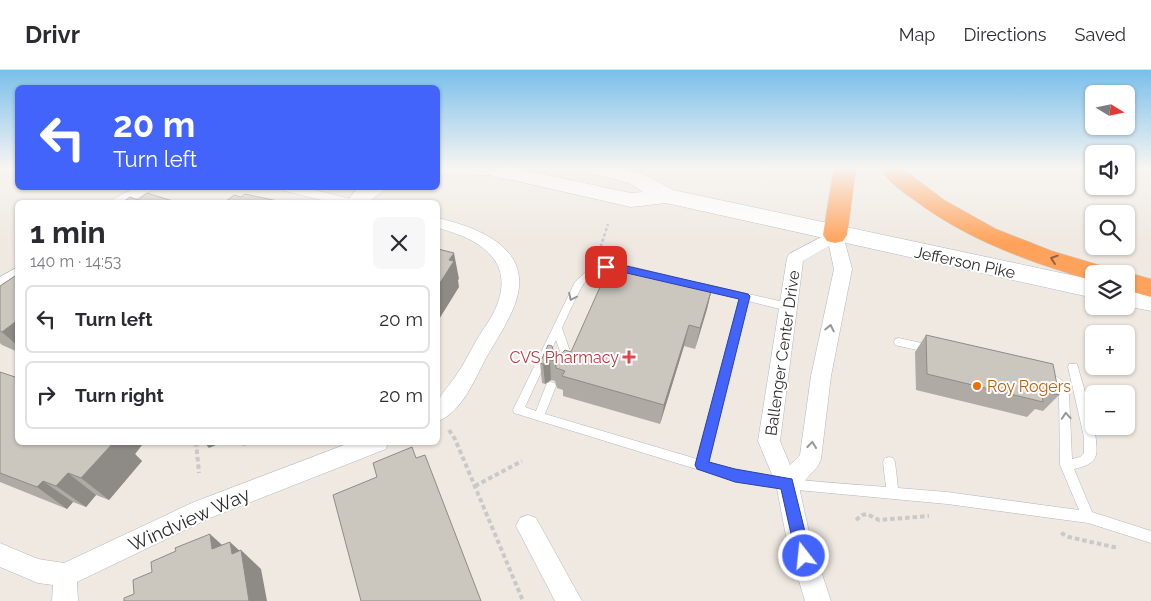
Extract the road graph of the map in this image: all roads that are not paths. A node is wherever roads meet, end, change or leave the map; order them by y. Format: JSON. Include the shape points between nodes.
{"nodes":[{"id":1,"x":136,"y":193,"type":"edge"},
{"id":2,"x":309,"y":193,"type":"edge"},
{"id":3,"x":598,"y":193,"type":"edge"},
{"id":4,"x":661,"y":193,"type":"edge"},
{"id":5,"x":842,"y":193,"type":"edge"},
{"id":6,"x":920,"y":193,"type":"edge"},
{"id":7,"x":666,"y":196,"type":"junction"},
{"id":8,"x":122,"y":200,"type":"edge"},
{"id":9,"x":338,"y":200,"type":"edge"},
{"id":10,"x":440,"y":223,"type":"edge"},
{"id":11,"x":836,"y":234,"type":"junction"},
{"id":12,"x":1085,"y":269,"type":"edge"},
{"id":13,"x":15,"y":275,"type":"edge"},
{"id":14,"x":1135,"y":284,"type":"edge"},
{"id":15,"x":0,"y":285,"type":"edge"},
{"id":16,"x":1085,"y":287,"type":"edge"},
{"id":17,"x":1151,"y":288,"type":"edge"},
{"id":18,"x":745,"y":296,"type":"junction"},
{"id":19,"x":1135,"y":298,"type":"edge"},
{"id":20,"x":1151,"y":301,"type":"edge"},
{"id":21,"x":788,"y":307,"type":"junction"},
{"id":22,"x":557,"y":328,"type":"junction"},
{"id":23,"x":899,"y":342,"type":"dead end"},
{"id":24,"x":945,"y":352,"type":"edge"},
{"id":25,"x":1073,"y":367,"type":"dead end"},
{"id":26,"x":559,"y":368,"type":"edge"},
{"id":27,"x":1038,"y":374,"type":"edge"},
{"id":28,"x":551,"y":386,"type":"dead end"},
{"id":29,"x":538,"y":416,"type":"junction"},
{"id":30,"x":442,"y":419,"type":"edge"},
{"id":31,"x":370,"y":445,"type":"edge"},
{"id":32,"x":889,"y":462,"type":"dead end"},
{"id":33,"x":701,"y":465,"type":"junction"},
{"id":34,"x":1066,"y":465,"type":"junction"},
{"id":35,"x":787,"y":484,"type":"junction"},
{"id":36,"x":893,"y":493,"type":"junction"},
{"id":37,"x":1088,"y":517,"type":"junction"},
{"id":38,"x":528,"y":526,"type":"dead end"},
{"id":39,"x":1151,"y":537,"type":"edge"},
{"id":40,"x":0,"y":555,"type":"edge"},
{"id":41,"x":65,"y":575,"type":"junction"},
{"id":42,"x":65,"y":601,"type":"edge"},
{"id":43,"x":569,"y":601,"type":"edge"},
{"id":44,"x":818,"y":601,"type":"edge"}],
"edges":[{"from":1,"to":8,"type":"street"},
{"from":2,"to":9,"type":"street"},
{"from":3,"to":7,"type":"main road","via":[[631,200]]},
{"from":4,"to":7,"type":"main road"},
{"from":5,"to":11,"type":"highway"},
{"from":12,"to":6,"type":"highway","one_way":true,"via":[[990,235]]},
{"from":7,"to":11,"type":"main road","name":"Jefferson Pike"},
{"from":10,"to":30,"type":"street","via":[[461,228],[486,240],[503,258],[510,281],[501,315]]},
{"from":11,"to":16,"type":"main road","name":"Jefferson Pike"},
{"from":11,"to":21,"type":"street","name":"Ballenger Center Drive","via":[[795,258]]},
{"from":35,"to":11,"type":"street","one_way":true,"via":[[810,459],[821,376],[843,269]]},
{"from":13,"to":15,"type":"street"},
{"from":14,"to":17,"type":"highway"},
{"from":18,"to":21,"type":"lane"},
{"from":18,"to":22,"type":"lane","one_way":true,"via":[[606,267],[592,270],[578,284]]},
{"from":18,"to":33,"type":"lane"},
{"from":19,"to":20,"type":"main road"},
{"from":21,"to":35,"type":"street","name":"Ballenger Center Drive","via":[[769,442]]},
{"from":22,"to":26,"type":"lane","via":[[566,354]]},
{"from":22,"to":29,"type":"lane","via":[[518,410]]},
{"from":23,"to":24,"type":"lane"},
{"from":25,"to":34,"type":"lane","via":[[1090,437],[1090,455],[1083,462]]},
{"from":34,"to":27,"type":"lane","one_way":true,"via":[[1064,394],[1059,384]]},
{"from":28,"to":29,"type":"lane"},
{"from":29,"to":33,"type":"lane"},
{"from":31,"to":41,"type":"street","name":"Windview Way","via":[[202,510]]},
{"from":32,"to":36,"type":"lane"},
{"from":33,"to":35,"type":"lane","via":[[735,476]]},
{"from":34,"to":37,"type":"lane"},
{"from":35,"to":36,"type":"lane"},
{"from":35,"to":44,"type":"street","name":"Ballenger Center Drive","via":[[799,540]]},
{"from":36,"to":37,"type":"lane"},
{"from":37,"to":39,"type":"lane"},
{"from":38,"to":43,"type":"street"},
{"from":40,"to":41,"type":"street","via":[[38,571]]},
{"from":41,"to":42,"type":"street"}]}
